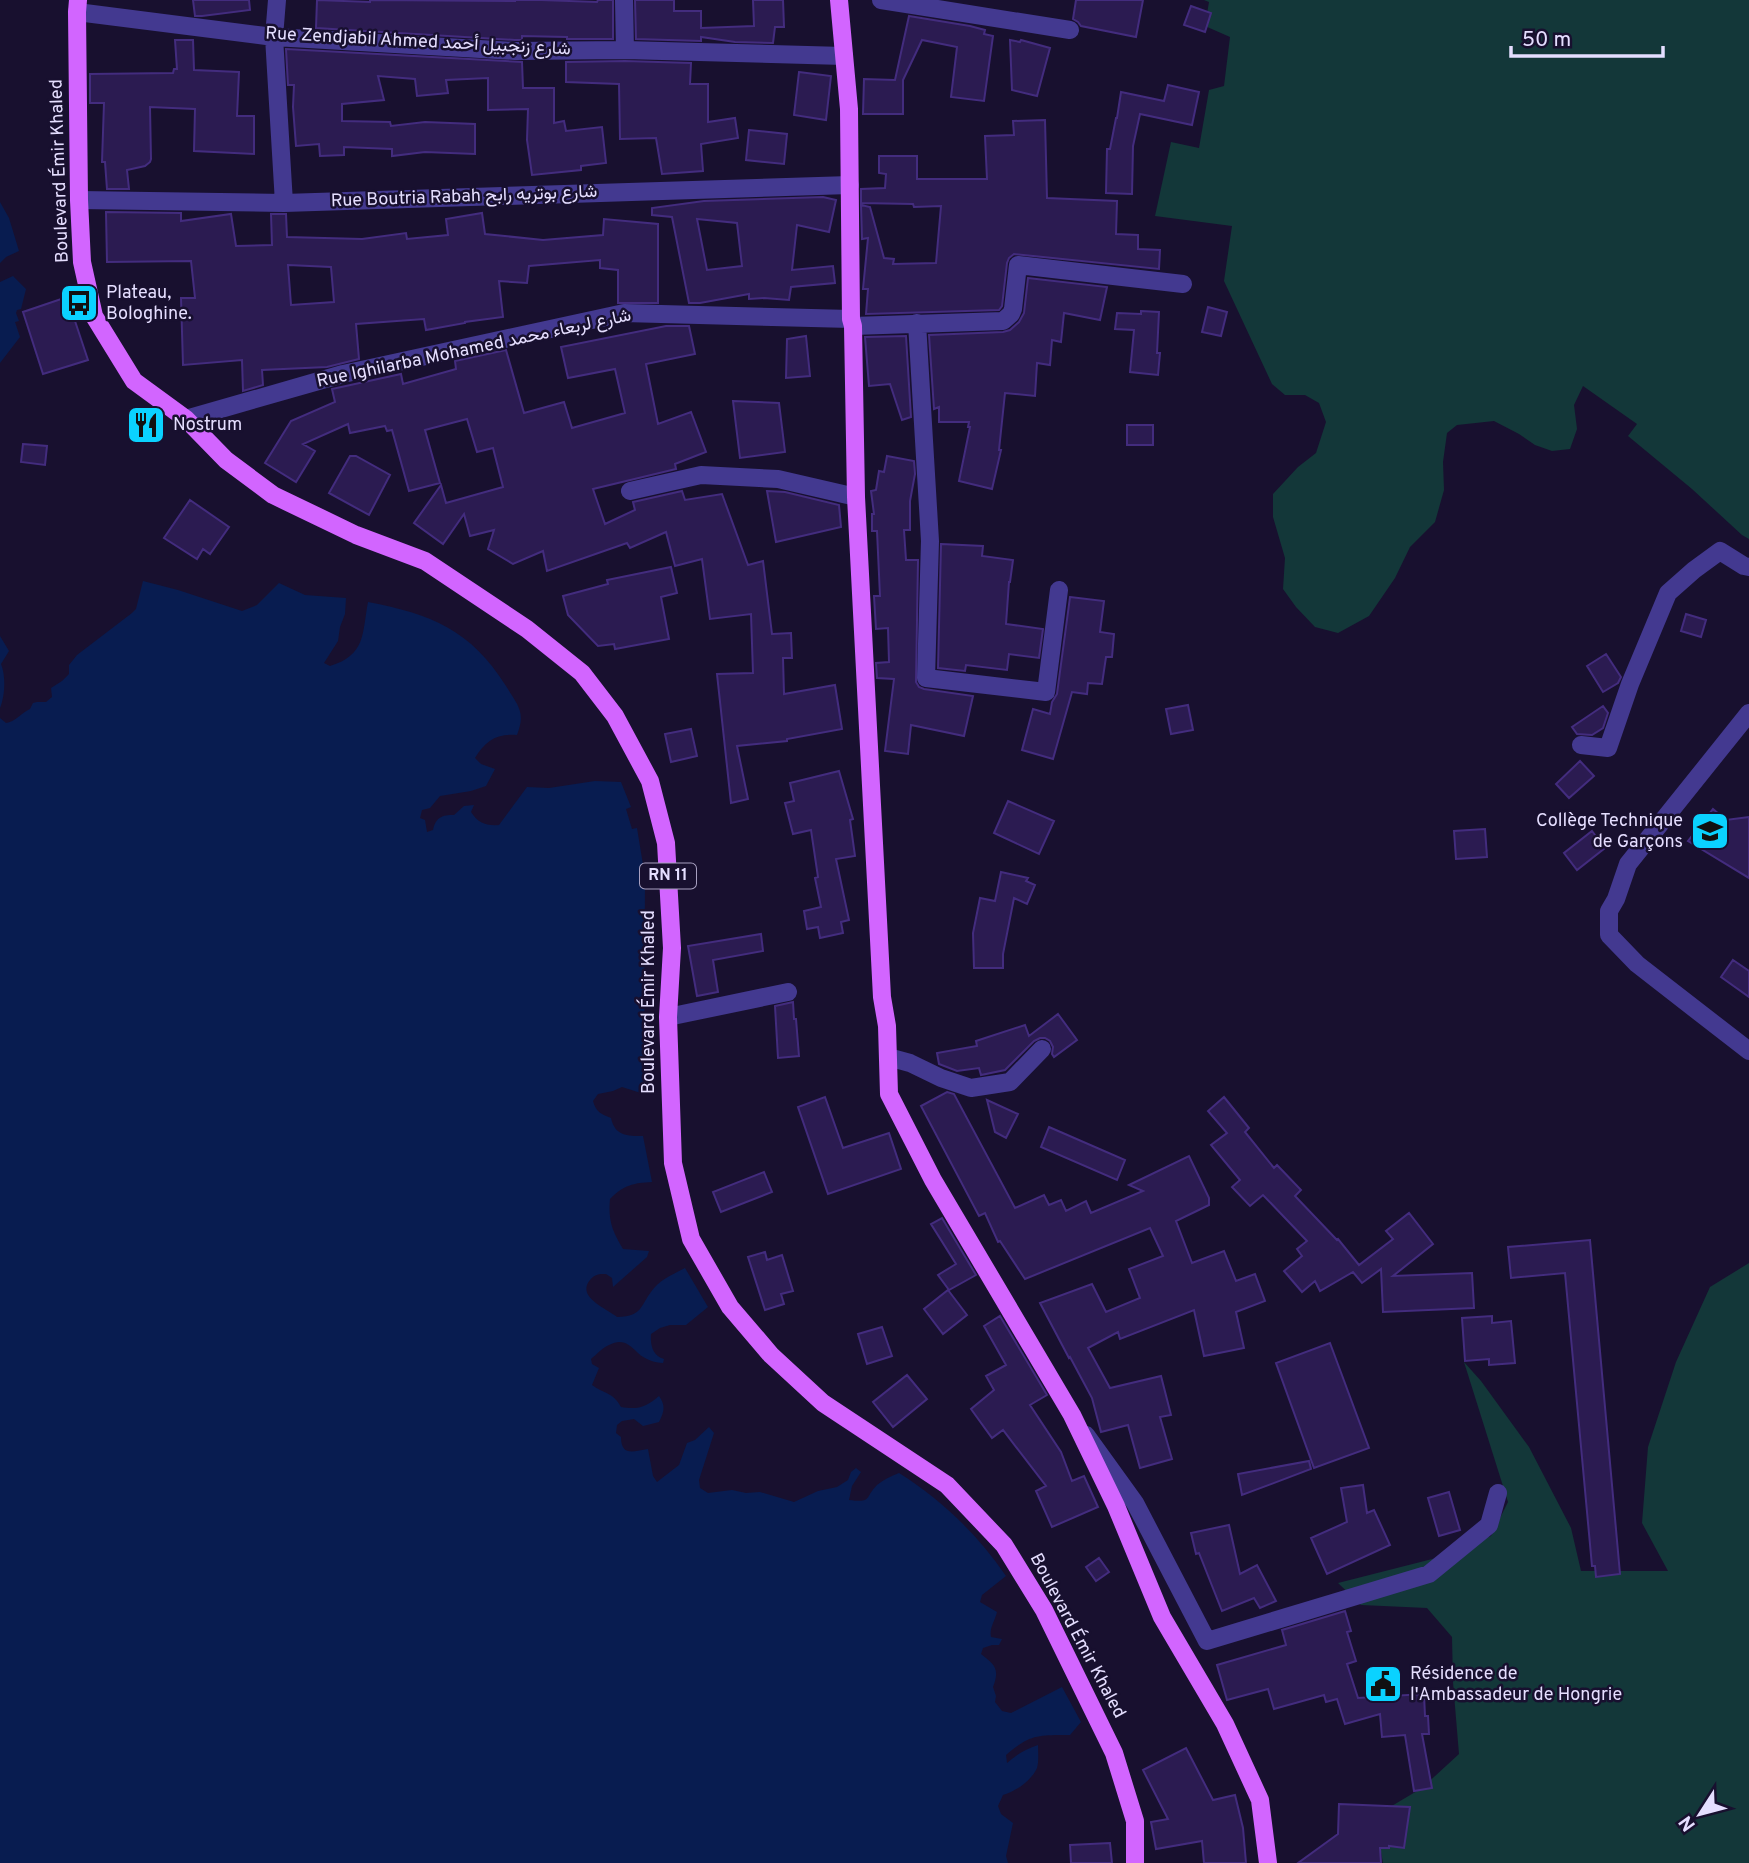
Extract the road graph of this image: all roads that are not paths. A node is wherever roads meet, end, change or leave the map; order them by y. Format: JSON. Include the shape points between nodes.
{"nodes":[{"id":1,"x":277,"y":0,"type":"edge"},
{"id":2,"x":624,"y":0,"type":"edge"},
{"id":3,"x":839,"y":0,"type":"edge"},
{"id":4,"x":881,"y":0,"type":"edge"},
{"id":5,"x":78,"y":6,"type":"edge"},
{"id":6,"x":1070,"y":30,"type":"dead end"},
{"id":7,"x":274,"y":37,"type":"junction"},
{"id":8,"x":625,"y":50,"type":"junction"},
{"id":9,"x":844,"y":56,"type":"junction"},
{"id":10,"x":850,"y":185,"type":"junction"},
{"id":11,"x":79,"y":200,"type":"junction"},
{"id":12,"x":284,"y":203,"type":"junction"},
{"id":13,"x":1183,"y":284,"type":"dead end"},
{"id":14,"x":852,"y":323,"type":"junction"},
{"id":15,"x":917,"y":323,"type":"junction"},
{"id":16,"x":186,"y":419,"type":"junction"},
{"id":17,"x":630,"y":491,"type":"dead end"},
{"id":18,"x":856,"y":497,"type":"junction"},
{"id":19,"x":1749,"y":567,"type":"edge"},
{"id":20,"x":1059,"y":590,"type":"dead end"},
{"id":21,"x":1749,"y":713,"type":"edge"},
{"id":22,"x":1581,"y":745,"type":"dead end"},
{"id":23,"x":788,"y":992,"type":"dead end"},
{"id":24,"x":668,"y":1017,"type":"junction"},
{"id":25,"x":1042,"y":1049,"type":"dead end"},
{"id":26,"x":1749,"y":1051,"type":"edge"},
{"id":27,"x":888,"y":1057,"type":"junction"},
{"id":28,"x":1072,"y":1415,"type":"junction"},
{"id":29,"x":1498,"y":1493,"type":"dead end"},
{"id":30,"x":1135,"y":1863,"type":"edge"},
{"id":31,"x":1268,"y":1863,"type":"edge"}],
"edges":[{"from":1,"to":7,"type":"street"},
{"from":2,"to":8,"type":"street"},
{"from":3,"to":9,"type":"main road"},
{"from":4,"to":6,"type":"street"},
{"from":5,"to":7,"type":"street","name":"Rue Zendjabil Ahmed شارع زنجبيل أحمد"},
{"from":5,"to":11,"type":"main road","name":"Boulevard Émir Khaled","number":"RN 11"},
{"from":7,"to":8,"type":"street","name":"Rue Zendjabil Ahmed شارع زنجبيل أحمد","via":[[515,51]]},
{"from":7,"to":12,"type":"street"},
{"from":8,"to":9,"type":"street","name":"Rue Zendjabil Ahmed شارع زنجبيل أحمد"},
{"from":9,"to":10,"type":"main road"},
{"from":10,"to":12,"type":"street","name":"Rue Boutria Rabah شارع بوتريه رابح"},
{"from":10,"to":14,"type":"main road"},
{"from":11,"to":12,"type":"street","name":"Rue Boutria Rabah شارع بوتريه رابح"},
{"from":11,"to":16,"type":"main road","name":"Boulevard Émir Khaled","number":"RN 11","via":[[82,262],[94,316],[134,381]]},
{"from":13,"to":15,"type":"street","name":"Rue Ighilarba Mohamed شارع لربعاء محمد","via":[[1018,265],[1008,318]]},
{"from":14,"to":15,"type":"street","name":"Rue Ighilarba Mohamed شارع لربعاء محمد"},
{"from":14,"to":16,"type":"street","name":"Rue Ighilarba Mohamed شارع لربعاء محمد","via":[[624,313],[343,374]]},
{"from":14,"to":18,"type":"main road"},
{"from":15,"to":20,"type":"street","via":[[930,541],[926,678],[1046,692]]},
{"from":16,"to":24,"type":"main road","name":"Boulevard Émir Khaled","number":"RN 11","via":[[226,460],[273,495],[356,536],[425,561],[527,629],[582,673],[615,716],[650,781],[666,843],[672,948]]},
{"from":17,"to":18,"type":"street","via":[[701,475],[778,479]]},
{"from":18,"to":27,"type":"main road"},
{"from":19,"to":22,"type":"street","via":[[1720,551],[1668,593],[1608,748]]},
{"from":21,"to":26,"type":"street","via":[[1628,864],[1609,911],[1609,935],[1637,964]]},
{"from":23,"to":24,"type":"street"},
{"from":24,"to":30,"type":"main road","name":"Boulevard Émir Khaled","number":"RN 11","via":[[673,1163],[691,1239],[730,1307],[771,1355],[823,1403],[947,1485],[1004,1545],[1044,1610],[1114,1753],[1135,1822]]},
{"from":25,"to":27,"type":"street","via":[[1010,1082],[971,1088]]},
{"from":27,"to":28,"type":"main road","via":[[889,1094],[933,1180]]},
{"from":28,"to":29,"type":"street","via":[[1135,1503],[1206,1641],[1429,1574],[1489,1525]]},
{"from":28,"to":31,"type":"main road","via":[[1162,1617],[1225,1724],[1260,1800]]}]}
